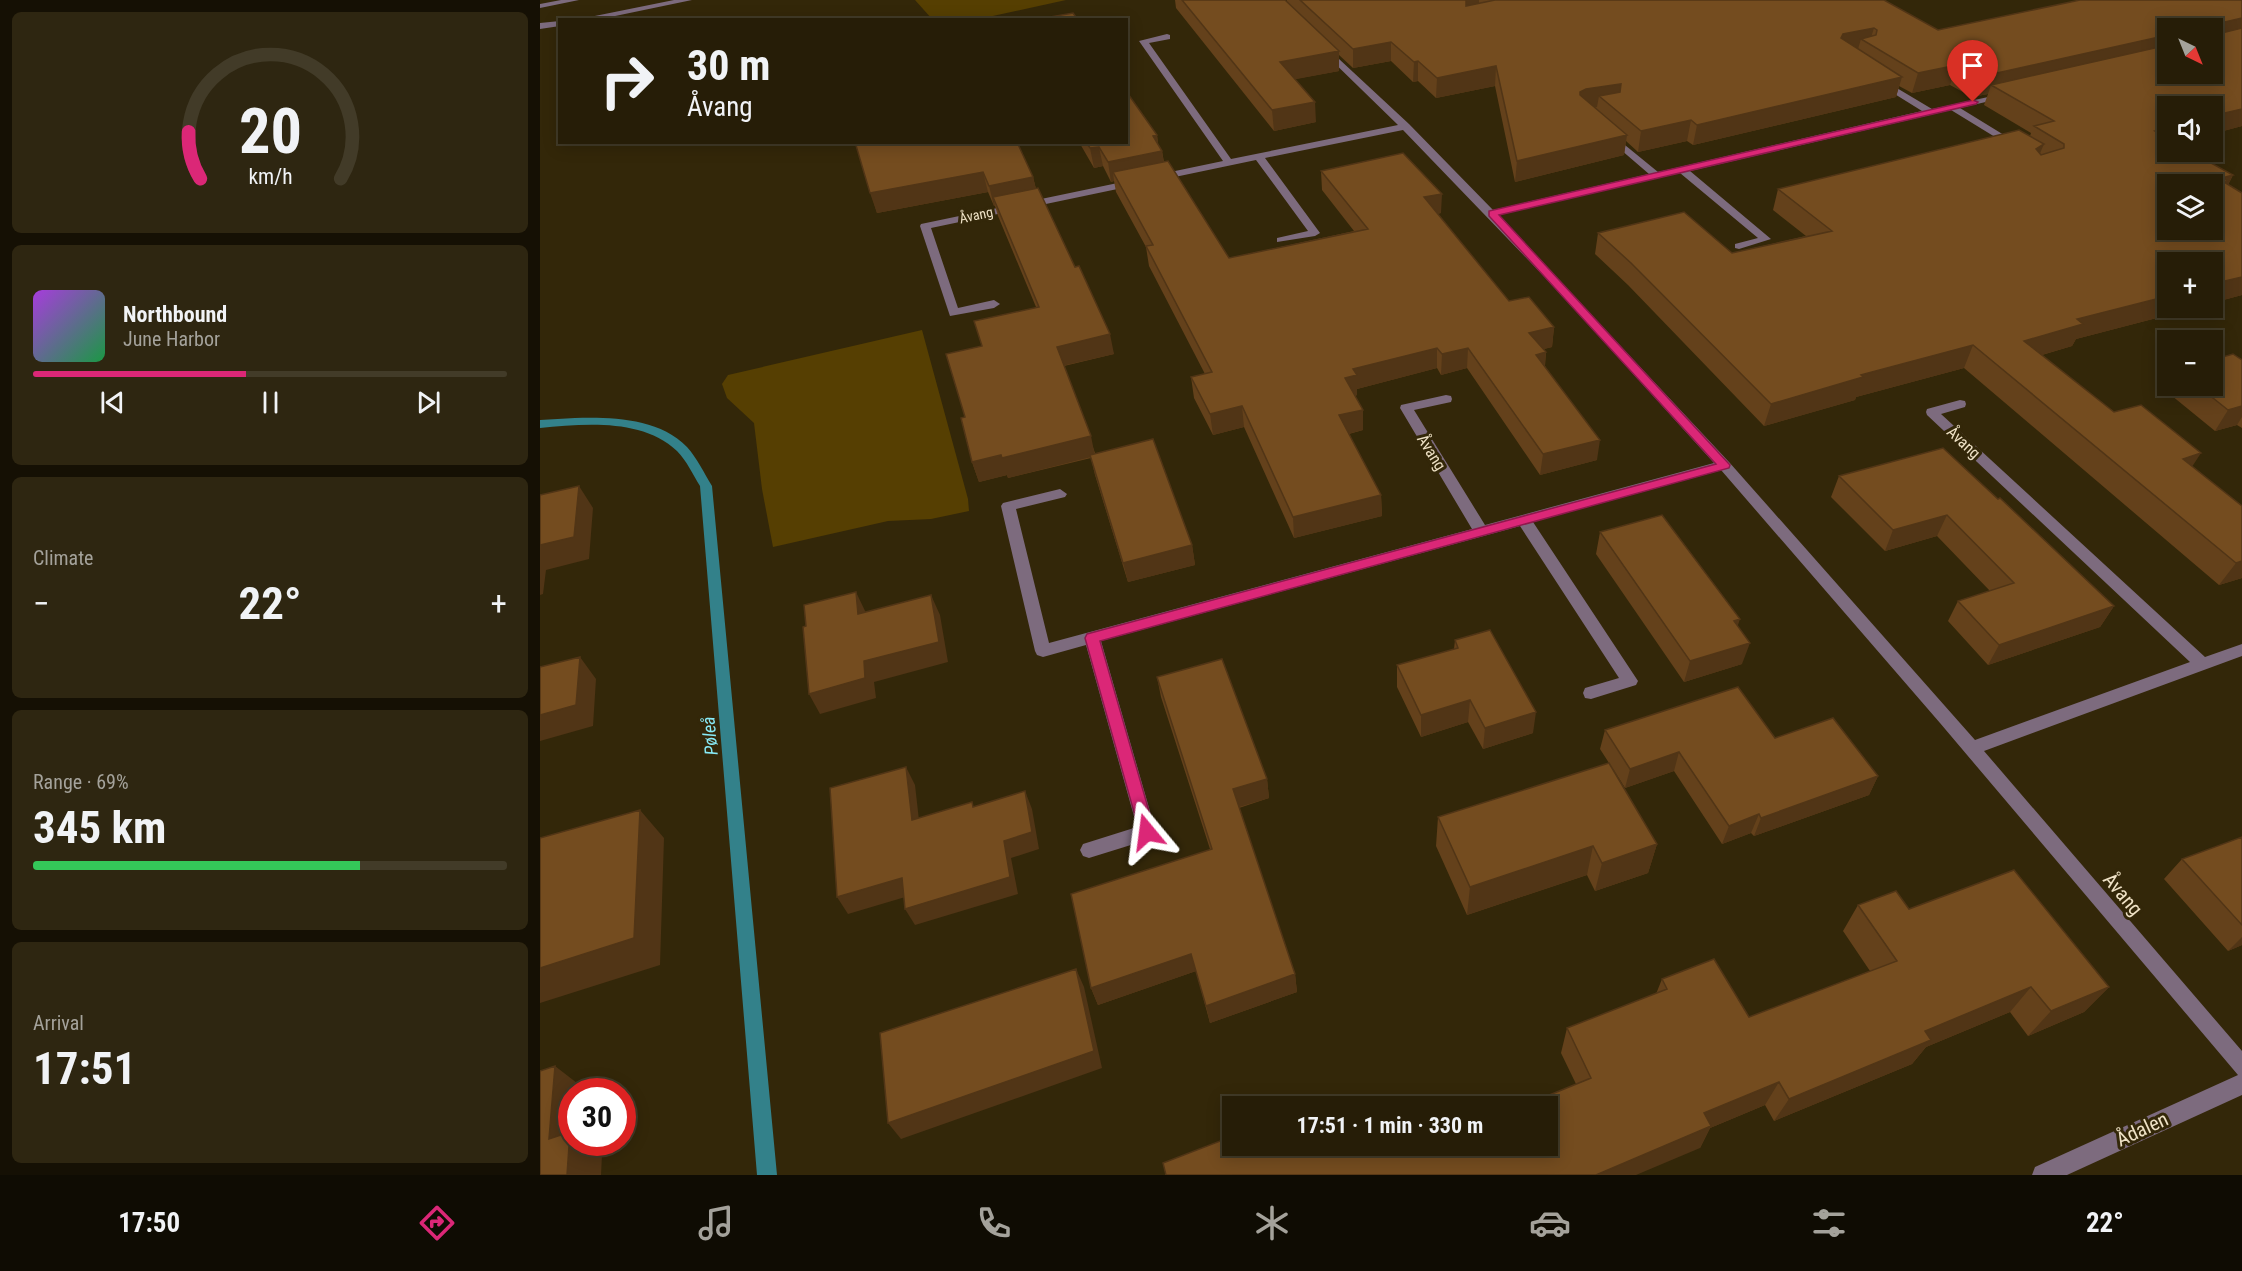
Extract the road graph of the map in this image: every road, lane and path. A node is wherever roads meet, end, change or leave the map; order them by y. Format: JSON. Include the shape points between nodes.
{"nodes":[{"id":1,"x":575,"y":0,"type":"edge"},
{"id":2,"x":687,"y":0,"type":"edge"},
{"id":3,"x":540,"y":6,"type":"edge"},
{"id":4,"x":590,"y":18,"type":"edge"},
{"id":5,"x":558,"y":23,"type":"edge"},
{"id":6,"x":540,"y":26,"type":"edge"},
{"id":7,"x":1312,"y":36,"type":"edge"},
{"id":8,"x":1167,"y":37,"type":"dead end"},
{"id":9,"x":1872,"y":75,"type":"edge"},
{"id":10,"x":2020,"y":91,"type":"edge"},
{"id":11,"x":1952,"y":107,"type":"junction"},
{"id":12,"x":1930,"y":112,"type":"junction"},
{"id":13,"x":1406,"y":126,"type":"junction"},
{"id":14,"x":1602,"y":129,"type":"edge"},
{"id":15,"x":2020,"y":149,"type":"edge"},
{"id":16,"x":1258,"y":156,"type":"junction"},
{"id":17,"x":1229,"y":163,"type":"junction"},
{"id":18,"x":1682,"y":169,"type":"junction"},
{"id":19,"x":1656,"y":176,"type":"junction"},
{"id":20,"x":1493,"y":213,"type":"junction"},
{"id":21,"x":1281,"y":240,"type":"dead end"},
{"id":22,"x":1739,"y":246,"type":"dead end"},
{"id":23,"x":994,"y":304,"type":"dead end"},
{"id":24,"x":1446,"y":399,"type":"dead end"},
{"id":25,"x":1960,"y":404,"type":"dead end"},
{"id":26,"x":1724,"y":465,"type":"junction"},
{"id":27,"x":1060,"y":494,"type":"dead end"},
{"id":28,"x":1524,"y":520,"type":"junction"},
{"id":29,"x":1481,"y":531,"type":"junction"},
{"id":30,"x":1092,"y":638,"type":"junction"},
{"id":31,"x":2242,"y":650,"type":"edge"},
{"id":32,"x":2202,"y":664,"type":"junction"},
{"id":33,"x":1591,"y":693,"type":"dead end"},
{"id":34,"x":1973,"y":748,"type":"junction"},
{"id":35,"x":1089,"y":850,"type":"dead end"},
{"id":36,"x":2242,"y":1067,"type":"edge"},
{"id":37,"x":2242,"y":1084,"type":"edge"},
{"id":38,"x":2043,"y":1175,"type":"edge"}],
"edges":[{"from":1,"to":3,"type":"street"},
{"from":2,"to":4,"type":"street"},
{"from":5,"to":6,"type":"street"},
{"from":7,"to":13,"type":"street","name":"Åvang"},
{"from":8,"to":17,"type":"street","via":[[1143,41]]},
{"from":9,"to":12,"type":"street"},
{"from":10,"to":11,"type":"street"},
{"from":11,"to":12,"type":"street"},
{"from":11,"to":15,"type":"street"},
{"from":12,"to":18,"type":"street"},
{"from":13,"to":16,"type":"street","name":"Åvang"},
{"from":13,"to":20,"type":"street","name":"Åvang"},
{"from":14,"to":19,"type":"street"},
{"from":16,"to":17,"type":"street","name":"Åvang"},
{"from":16,"to":21,"type":"street","via":[[1315,233]]},
{"from":17,"to":23,"type":"street","name":"Åvang","via":[[925,226],[954,313]]},
{"from":18,"to":19,"type":"street"},
{"from":18,"to":22,"type":"street","via":[[1766,239]]},
{"from":19,"to":20,"type":"street"},
{"from":20,"to":26,"type":"street","name":"Åvang"},
{"from":24,"to":29,"type":"street","name":"Åvang","via":[[1406,408]]},
{"from":25,"to":32,"type":"street","name":"Åvang","via":[[1932,412]]},
{"from":26,"to":28,"type":"street"},
{"from":26,"to":34,"type":"street","name":"Åvang"},
{"from":27,"to":30,"type":"street","via":[[1008,506],[1043,651]]},
{"from":28,"to":29,"type":"street"},
{"from":28,"to":33,"type":"street","via":[[1630,681]]},
{"from":29,"to":30,"type":"street"},
{"from":30,"to":35,"type":"street","via":[[1147,832]]},
{"from":31,"to":32,"type":"street"},
{"from":32,"to":34,"type":"street"},
{"from":34,"to":36,"type":"street","name":"Åvang"},
{"from":37,"to":38,"type":"street","name":"Ådalen"}]}
